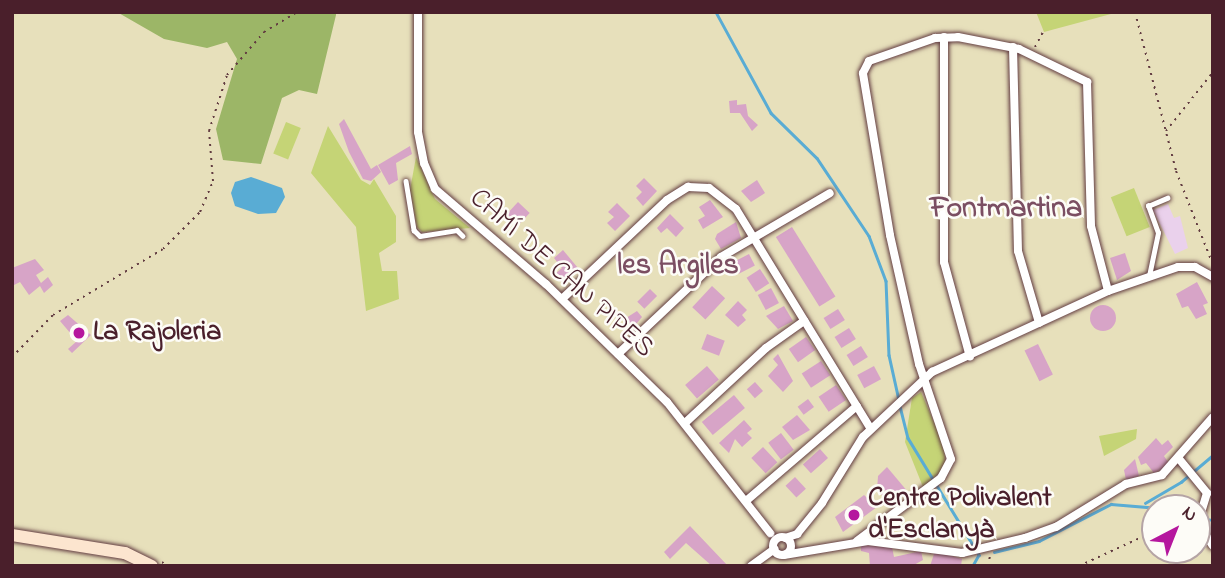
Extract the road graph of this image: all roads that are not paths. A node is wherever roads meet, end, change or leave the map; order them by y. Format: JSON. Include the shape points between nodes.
{"nodes":[{"id":1,"x":418,"y":12,"type":"edge"},
{"id":2,"x":944,"y":37,"type":"junction"},
{"id":3,"x":1013,"y":47,"type":"junction"},
{"id":4,"x":406,"y":181,"type":"dead end"},
{"id":5,"x":830,"y":193,"type":"dead end"},
{"id":6,"x":1167,"y":198,"type":"dead end"},
{"id":7,"x":463,"y":236,"type":"dead end"},
{"id":8,"x":753,"y":237,"type":"junction"},
{"id":9,"x":1149,"y":277,"type":"junction"},
{"id":10,"x":1213,"y":277,"type":"edge"},
{"id":11,"x":1108,"y":291,"type":"junction"},
{"id":12,"x":562,"y":299,"type":"junction"},
{"id":13,"x":804,"y":321,"type":"junction"},
{"id":14,"x":1039,"y":323,"type":"junction"},
{"id":15,"x":618,"y":354,"type":"junction"},
{"id":16,"x":970,"y":357,"type":"junction"},
{"id":17,"x":925,"y":380,"type":"junction"},
{"id":18,"x":857,"y":407,"type":"junction"},
{"id":19,"x":1213,"y":417,"type":"edge"},
{"id":20,"x":685,"y":423,"type":"junction"},
{"id":21,"x":871,"y":429,"type":"junction"},
{"id":22,"x":1180,"y":460,"type":"junction"},
{"id":23,"x":1207,"y":494,"type":"edge"},
{"id":24,"x":746,"y":502,"type":"junction"},
{"id":25,"x":877,"y":528,"type":"junction"},
{"id":26,"x":770,"y":533,"type":"junction"},
{"id":27,"x":12,"y":536,"type":"edge"},
{"id":28,"x":784,"y":538,"type":"junction"},
{"id":29,"x":857,"y":541,"type":"junction"},
{"id":30,"x":887,"y":542,"type":"junction"},
{"id":31,"x":777,"y":551,"type":"junction"},
{"id":32,"x":753,"y":565,"type":"edge"},
{"id":33,"x":144,"y":566,"type":"edge"},
{"id":34,"x":152,"y":566,"type":"edge"}],
"edges":[{"from":1,"to":12,"type":"street","name":"CAMÍ DE CAN PIPES","via":[[416,112],[432,183],[442,198]]},
{"from":2,"to":3,"type":"street"},
{"from":2,"to":16,"type":"street","via":[[944,262]]},
{"from":2,"to":17,"type":"street","via":[[876,57],[863,73],[890,235]]},
{"from":3,"to":11,"type":"street","via":[[1087,82],[1091,226]]},
{"from":3,"to":14,"type":"street","via":[[1018,251]]},
{"from":4,"to":7,"type":"lane","via":[[419,236],[457,230]]},
{"from":5,"to":8,"type":"street"},
{"from":6,"to":9,"type":"lane","via":[[1148,206],[1158,240],[1148,266]]},
{"from":8,"to":12,"type":"street","via":[[729,200],[709,188],[688,187],[667,200]]},
{"from":8,"to":13,"type":"street"},
{"from":8,"to":15,"type":"street","via":[[721,257]]},
{"from":9,"to":10,"type":"street","via":[[1188,266]]},
{"from":9,"to":11,"type":"street"},
{"from":11,"to":14,"type":"street"},
{"from":12,"to":15,"type":"street","name":"CAMÍ DE CAN PIPES"},
{"from":13,"to":18,"type":"street"},
{"from":13,"to":20,"type":"street","via":[[766,348]]},
{"from":14,"to":16,"type":"street"},
{"from":15,"to":20,"type":"street","name":"CAMÍ DE CAN PIPES"},
{"from":16,"to":17,"type":"street","via":[[940,368]]},
{"from":17,"to":21,"type":"street"},
{"from":17,"to":25,"type":"street","via":[[951,452],[950,465],[940,479]]},
{"from":18,"to":21,"type":"street"},
{"from":18,"to":24,"type":"street"},
{"from":19,"to":22,"type":"street"},
{"from":20,"to":24,"type":"street","name":"CAMÍ DE CAN PIPES"},
{"from":21,"to":28,"type":"street","via":[[801,530]]},
{"from":22,"to":23,"type":"street"},
{"from":22,"to":30,"type":"street","via":[[1162,475],[1126,484],[1056,527],[987,548],[971,551]]},
{"from":24,"to":26,"type":"street","name":"CAMÍ DE CAN PIPES"},
{"from":25,"to":29,"type":"street"},
{"from":25,"to":30,"type":"street","via":[[876,538]]},
{"from":26,"to":28,"type":"street"},
{"from":26,"to":31,"type":"street","name":"CAMÍ DE CAN PIPES"},
{"from":27,"to":33,"type":"main road","via":[[105,553]]},
{"from":27,"to":34,"type":"main road","via":[[125,553]]},
{"from":28,"to":31,"type":"street"},
{"from":28,"to":31,"type":"street","via":[[791,547]]},
{"from":29,"to":30,"type":"street"},
{"from":29,"to":31,"type":"street"},
{"from":31,"to":32,"type":"street"}]}
